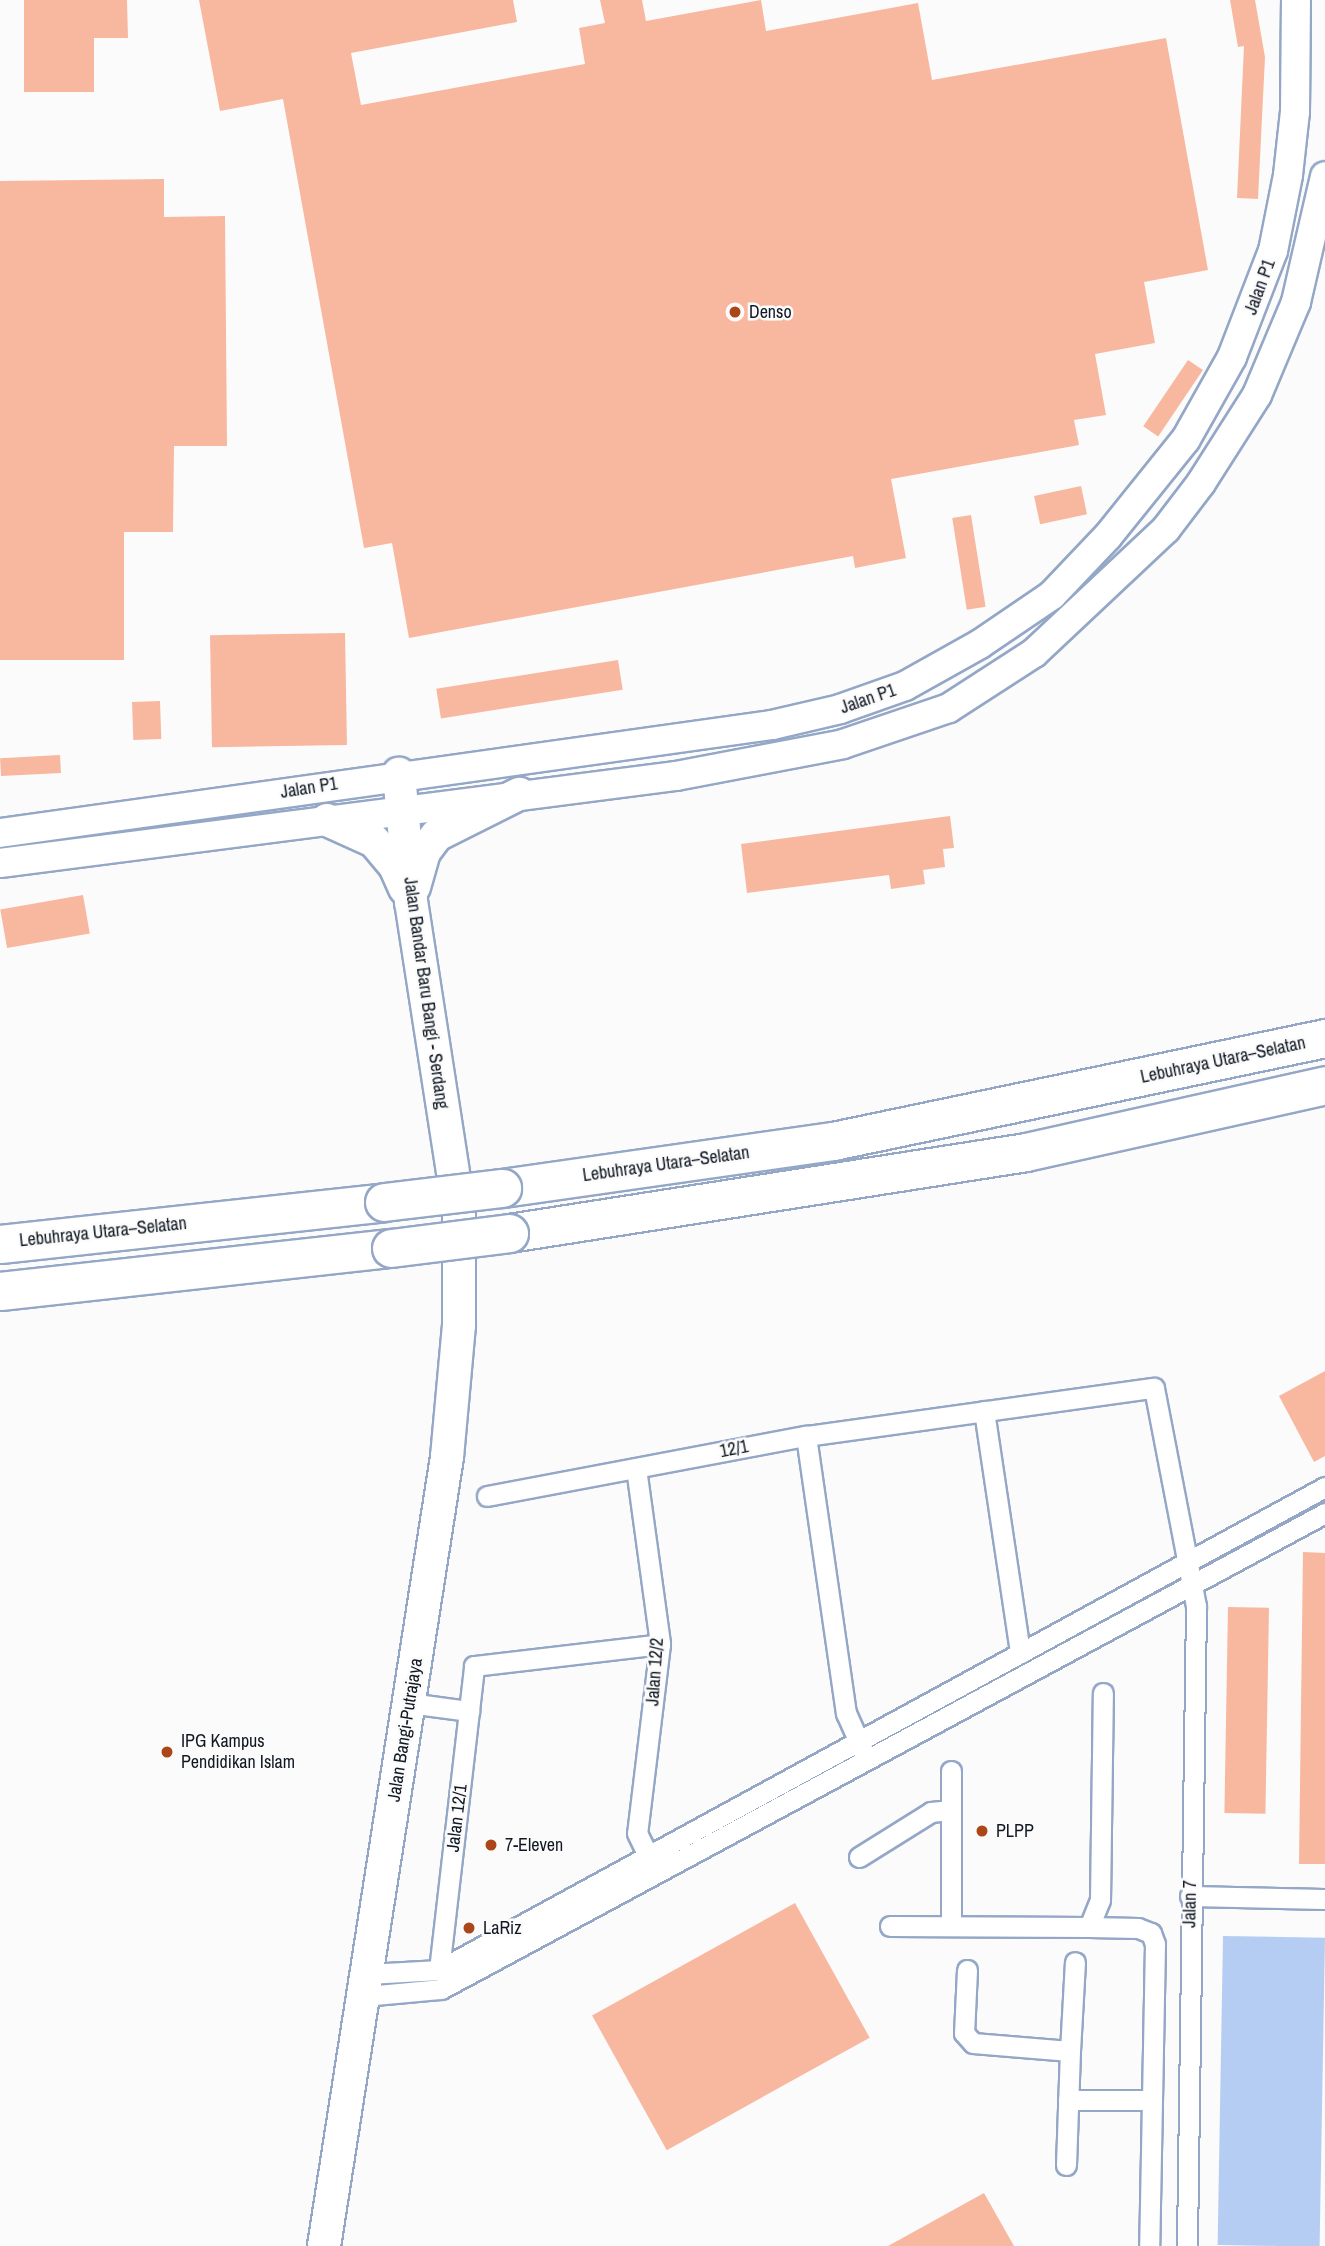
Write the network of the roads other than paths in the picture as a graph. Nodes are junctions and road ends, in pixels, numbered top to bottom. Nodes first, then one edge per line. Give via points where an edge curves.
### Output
1 (1296, 0) edge
2 (1325, 176) edge
3 (399, 774) junction
4 (519, 794) junction
5 (403, 810) junction
6 (327, 820) junction
7 (0, 833) edge
8 (0, 863) edge
9 (411, 902) junction
10 (1325, 1038) edge
11 (1325, 1085) edge
12 (459, 1211) joint
13 (0, 1244) edge
14 (0, 1291) edge
15 (984, 1411) junction
16 (806, 1436) junction
17 (636, 1468) junction
18 (1325, 1487) edge
19 (487, 1496) dead end
20 (1325, 1513) edge
21 (1186, 1562) junction
22 (1192, 1585) junction
23 (660, 1644) junction
24 (1020, 1653) junction
25 (1103, 1693) dead end
26 (410, 1703) junction
27 (469, 1711) junction
28 (859, 1741) junction
29 (867, 1760) junction
30 (951, 1771) dead end
31 (951, 1810) junction
32 (859, 1857) dead end
33 (652, 1865) junction
34 (1190, 1896) junction
35 (1325, 1899) edge
36 (951, 1925) junction
37 (890, 1926) dead end
38 (1089, 1927) junction
39 (1075, 1962) dead end
40 (439, 1970) junction
41 (967, 1970) dead end
42 (366, 1985) junction
43 (1070, 2050) junction
44 (1068, 2100) junction
45 (1152, 2100) junction
46 (1066, 2165) dead end
47 (324, 2246) edge
48 (1149, 2246) edge
49 (1187, 2246) edge

1 - 3 main road, Jalan P1 via 1295,113 1288,175 1273,251 1251,314 1186,439 1108,536 1052,595 980,644 905,686 840,709 671,741
2 - 4 main road, Jalan P1 via 1296,302 1257,395 1234,434 1166,529 1034,653 949,708 844,744 676,776
3 - 5 main road, Jalan Bandar Baru Bangi - Serdang
3 - 7 main road, Jalan P1
4 - 5 main road, Jalan P1
4 - 9 main road via 437,835 424,852
5 - 6 main road, Jalan P1
5 - 9 main road, Jalan Bandar Baru Bangi - Serdang
6 - 8 main road, Jalan P1 via 117,852
6 - 9 main road via 362,834 385,853
9 - 12 main road, Jalan Bandar Baru Bangi - Serdang
10 - 13 highway, Lebuhraya Utara–Selatan, bridge via 834,1140 502,1188
11 - 14 highway, bridge via 1026,1152 509,1233
12 - 26 main road, Jalan Bangi-Putrajaya via 458,1325 447,1457
15 - 16 street, 12/1
15 - 21 street, 12/1 via 1154,1388
15 - 24 street
16 - 17 street, 12/1
16 - 28 street via 846,1713
17 - 19 street, 12/1
17 - 23 street, Jalan 12/2
18 - 21 street
20 - 22 street
21 - 22 street, Jalan 7
21 - 24 street
22 - 29 street
22 - 34 street, Jalan 7 via 1196,1606
23 - 27 street, Jalan 12/1 via 474,1666
23 - 33 street, Jalan 12/2 via 637,1833
24 - 28 street
25 - 38 street via 1100,1900
26 - 27 street
26 - 42 main road, Jalan Bangi-Putrajaya
27 - 40 street, Jalan 12/1
28 - 29 street
28 - 33 street
29 - 33 street
30 - 31 street
31 - 32 street via 931,1812
31 - 36 street
33 - 40 street
33 - 42 street via 441,1989
34 - 35 street
34 - 49 street, Jalan 7
36 - 37 street
36 - 38 street
38 - 45 street via 1138,1928 1151,1933 1155,1944
39 - 43 street
40 - 42 street
41 - 43 street via 964,2033 973,2043
42 - 47 main road, Jalan Bangi-Putrajaya
43 - 44 street
44 - 45 street
44 - 46 street
45 - 48 street

